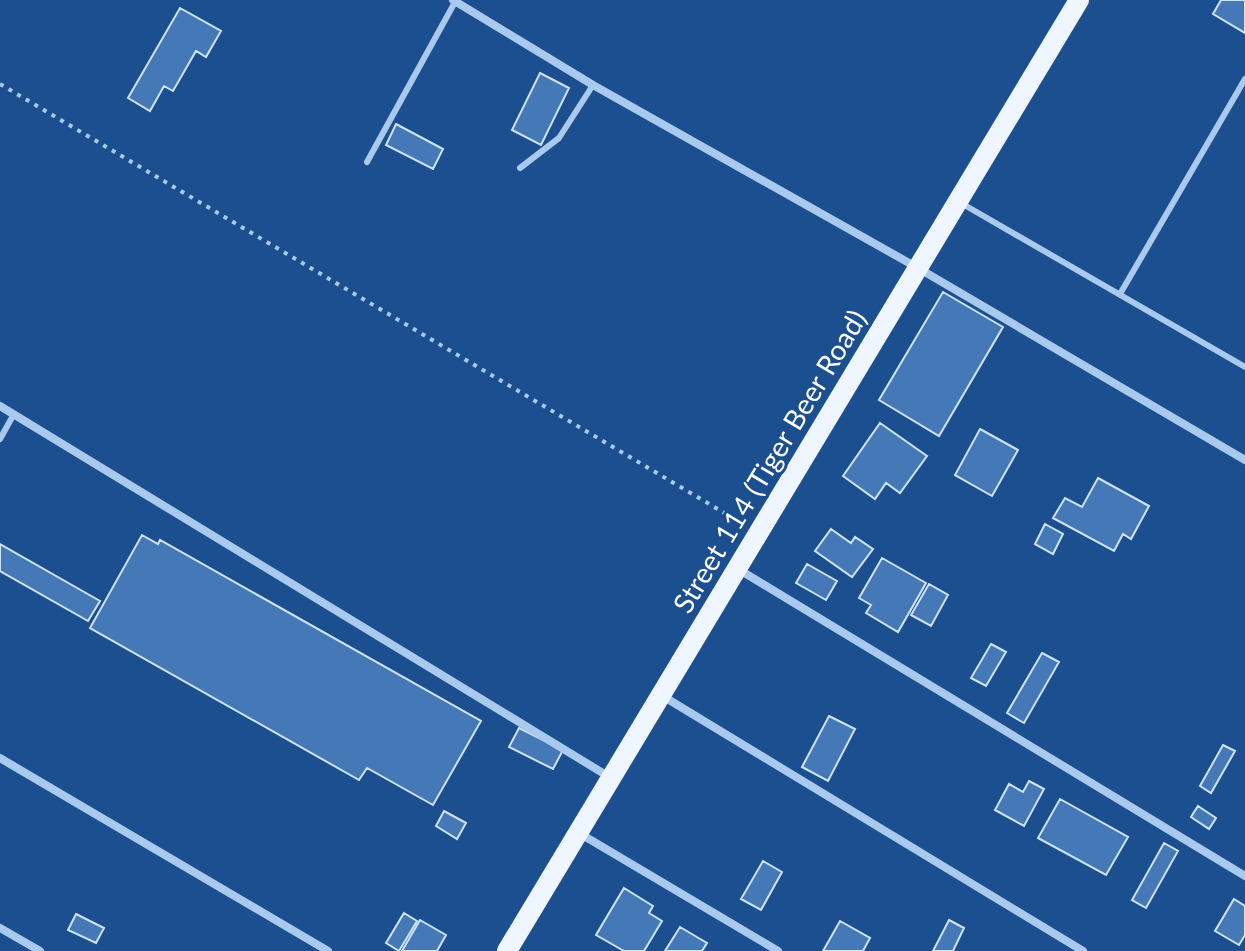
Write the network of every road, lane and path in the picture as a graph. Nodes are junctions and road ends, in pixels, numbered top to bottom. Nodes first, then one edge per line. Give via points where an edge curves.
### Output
1 (1079, 0) edge
2 (454, 1) edge
3 (1245, 79) edge
4 (0, 84) edge
5 (593, 85) junction
6 (367, 162) dead end
7 (520, 168) dead end
8 (958, 201) junction
9 (918, 268) junction
10 (1120, 294) junction
11 (1245, 367) edge
12 (0, 406) edge
13 (14, 414) junction
14 (0, 439) edge
15 (1245, 460) edge
16 (759, 533) junction
17 (737, 569) junction
18 (661, 695) junction
19 (0, 758) edge
20 (611, 778) junction
21 (578, 832) junction
22 (1245, 876) edge
23 (0, 928) edge
24 (40, 951) edge
25 (328, 951) edge
26 (507, 951) edge
27 (778, 951) edge
28 (1083, 951) edge

1 - 8 main road, Street 114 (Tiger Beer Road)
2 - 5 street
2 - 6 lane
3 - 10 lane
4 - 16 path
5 - 7 lane via 559,138
5 - 9 street
8 - 9 main road, Street 114 (Tiger Beer Road)
8 - 10 lane
9 - 15 street
9 - 16 main road, Street 114 (Tiger Beer Road)
10 - 11 lane
12 - 13 street
13 - 14 lane
13 - 20 street
16 - 17 main road, Street 114 (Tiger Beer Road)
17 - 18 main road, Street 114 (Tiger Beer Road)
17 - 22 street
18 - 20 main road, Street 114 (Tiger Beer Road)
18 - 28 street
19 - 25 street
20 - 21 main road, Street 114 (Tiger Beer Road)
21 - 26 main road, Street 114 (Tiger Beer Road)
21 - 27 street
23 - 24 street

